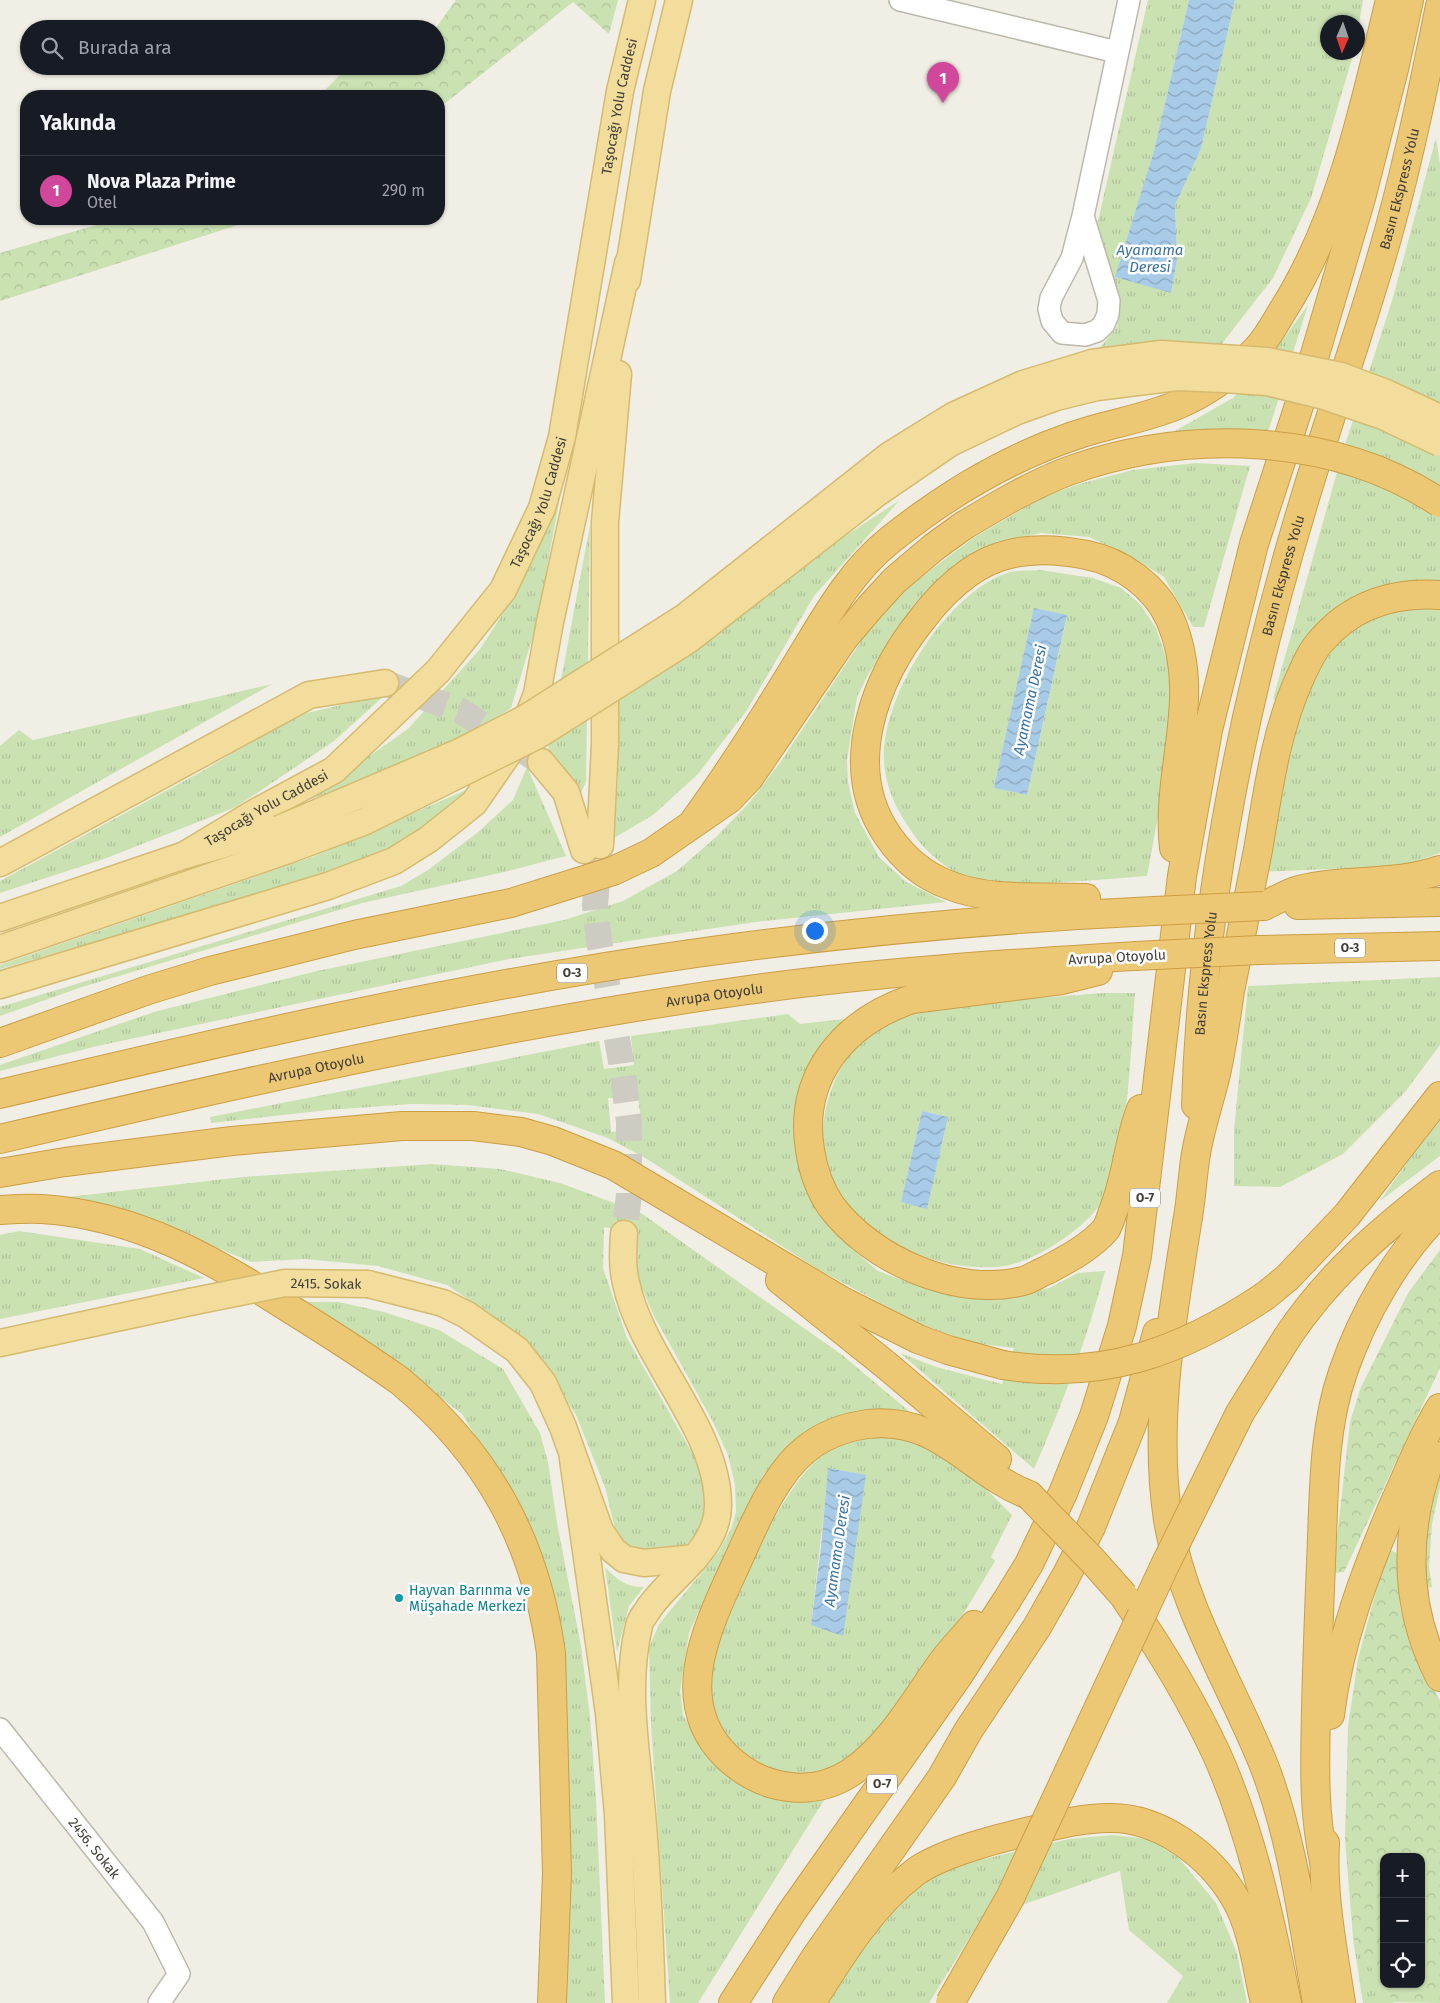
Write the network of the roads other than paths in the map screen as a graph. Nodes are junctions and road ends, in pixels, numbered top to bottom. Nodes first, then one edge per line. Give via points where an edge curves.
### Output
1 (642, 0) edge
2 (679, 0) edge
3 (900, 0) edge
4 (1129, 0) edge
5 (1390, 0) edge
6 (1409, 0) edge
7 (1440, 6) edge
8 (1118, 52) junction
9 (1083, 216) junction
10 (628, 263) junction
11 (1440, 418) edge
12 (1440, 443) edge
13 (1440, 503) edge
14 (1440, 595) edge
15 (385, 682) tunnel mouth
16 (540, 762) tunnel mouth
17 (695, 820) junction
18 (284, 840) junction
19 (185, 855) junction
20 (0, 863) edge
21 (1440, 870) edge
22 (1182, 876) junction
23 (1440, 902) edge
24 (1264, 906) junction
25 (1154, 910) junction
26 (0, 918) edge
27 (1440, 946) edge
28 (0, 949) edge
29 (1134, 956) junction
30 (0, 985) edge
31 (0, 1043) edge
32 (1160, 1070) junction
33 (0, 1094) edge
34 (1440, 1096) edge
35 (0, 1140) edge
36 (1195, 1159) junction
37 (0, 1173) edge
38 (1440, 1185) edge
39 (681, 1205) junction
40 (0, 1210) edge
41 (1440, 1212) edge
42 (624, 1234) tunnel mouth
43 (1181, 1261) junction
44 (0, 1343) edge
45 (1440, 1408) edge
46 (1440, 1433) edge
47 (573, 1459) junction
48 (1029, 1495) junction
49 (695, 1558) junction
50 (1029, 1564) junction
51 (1440, 1677) edge
52 (0, 1730) edge
53 (1324, 1861) junction
54 (159, 2003) edge
55 (552, 2003) edge
56 (626, 2003) edge
57 (652, 2003) edge
58 (734, 2003) edge
59 (787, 2003) edge
60 (811, 2003) edge
61 (950, 2003) edge
62 (1265, 2003) edge
63 (1286, 2003) edge
64 (1317, 2003) edge
65 (1341, 2003) edge

1 - 19 main road, Taşocağı Yolu Caddesi via 620,91 562,437 542,508 503,590 438,670 334,770
2 - 10 main road via 657,91
3 - 8 street
4 - 8 street
5 - 17 highway via 1330,216 1293,295 1258,349 1232,372 1177,406 1075,435 1025,454 975,480 888,541 858,570 730,772
6 - 22 highway via 1361,198 1308,378 1254,544 1233,625 1208,730
7 - 36 highway, Basın Ekspress Yolu via 1390,228 1305,499 1271,618 1240,747 1215,890 1198,1044
8 - 9 street
9 - 9 street via 1072,258 1051,298 1049,309 1055,327 1062,333 1073,335 1097,331 1108,314 1109,301
10 - 16 main road via 605,522 605,744 592,847 566,792
10 - 30 main road via 537,694 521,736 474,803 394,862 328,886
11 - 18 main road, bridge via 1341,376 1267,361 1161,354 1092,363 1023,384 953,416 890,455 686,617 526,718
12 - 18 main road, bridge via 1383,416 1324,396 1267,382 1177,377 1097,387 1025,408 950,443 862,504 688,640 538,735 363,822
13 - 17 highway, bridge via 1362,466 1273,446 1204,443 1166,446 1070,471 1036,485 964,526 895,580 844,638 749,778 729,799
14 - 36 highway via 1397,596 1352,614 1320,641 1293,694 1274,759 1226,1026
15 - 20 main road via 309,695
17 - 31 highway via 651,853 613,871 511,903 362,933 210,971
18 - 19 main road
18 - 28 main road
19 - 26 main road
21 - 24 highway via 1403,879 1298,890
22 - 25 highway via 1174,847 1172,819 1186,693 1179,642 1168,616 1152,592 1123,567 1096,557 1064,551 1024,551 997,557 968,573 943,595 915,628 892,662 878,694 868,729 866,768 870,800 879,823 896,848 921,871 949,886 1005,896 1087,898
22 - 32 highway, O-7
23 - 24 highway, O-3
24 - 25 highway, O-3, bridge
25 - 33 highway, O-3 via 900,929 574,972 244,1038
27 - 29 highway, Avrupa Otoyolu / O-3, bridge
29 - 32 highway via 1062,980 912,999 888,1007 870,1018 850,1032 832,1052 821,1071 808,1122 812,1162 831,1206 868,1242 891,1258 936,1277 963,1282 995,1284 1024,1281 1086,1246 1106,1228 1120,1195 1138,1117
29 - 35 highway, Avrupa Otoyolu / O-3 via 849,979 652,1004 293,1071
32 - 50 highway, O-7 via 1142,1222 1122,1326 1078,1460
34 - 39 highway, bridge via 1347,1216 1265,1296 1192,1340 1138,1359 1092,1366 1028,1369 948,1350 842,1301
36 - 43 highway
37 - 39 highway via 232,1140 402,1126 473,1126 521,1132 580,1151 613,1165
38 - 61 highway, bridge via 1353,1257 1320,1292 1240,1413 1156,1583 1010,1898
39 - 48 highway via 886,1365 996,1458
40 - 55 highway via 40,1208 115,1222 155,1235 230,1270 400,1381 460,1437 491,1479 529,1558 546,1619 551,1653 557,1873
41 - 53 highway via 1413,1242 1378,1295 1342,1373 1335,1401 1327,1460 1314,1765 1317,1828
42 - 49 main road via 623,1261 630,1300 712,1463 718,1506 716,1524
43 - 59 highway via 1164,1304 1133,1422 1101,1503 1066,1576 942,1777
43 - 64 highway via 1164,1417 1168,1521 1198,1624 1249,1731 1275,1797 1290,1855
44 - 47 main road, 2415. Sokak, bridge via 285,1284 368,1284 443,1303 467,1315 517,1350 543,1383
45 - 53 highway via 1373,1551 1348,1625 1328,1729
46 - 51 highway via 1426,1471 1410,1555 1416,1611
47 - 49 main road via 600,1531 624,1559 644,1563
47 - 56 main road via 609,1712 618,1815
48 - 50 highway via 995,1478 950,1444 923,1430 869,1424 845,1429 804,1451 769,1495 710,1626 700,1656 697,1681 705,1726 716,1746 757,1779 795,1788 810,1788 848,1774 871,1757 946,1658
48 - 63 highway, bridge via 1124,1596 1178,1679 1218,1756 1257,1869
49 - 57 main road via 661,1592 639,1623 634,1647 633,1701 647,1868
50 - 58 highway, O-7 via 958,1676 791,1913
52 - 54 street, 2456. Sokak via 153,1922 179,1974
53 - 65 highway via 1329,1927
60 - 62 highway via 871,1915 916,1871 944,1857 1018,1833 1088,1819 1111,1818 1140,1822 1177,1838 1204,1858 1222,1879 1247,1925

